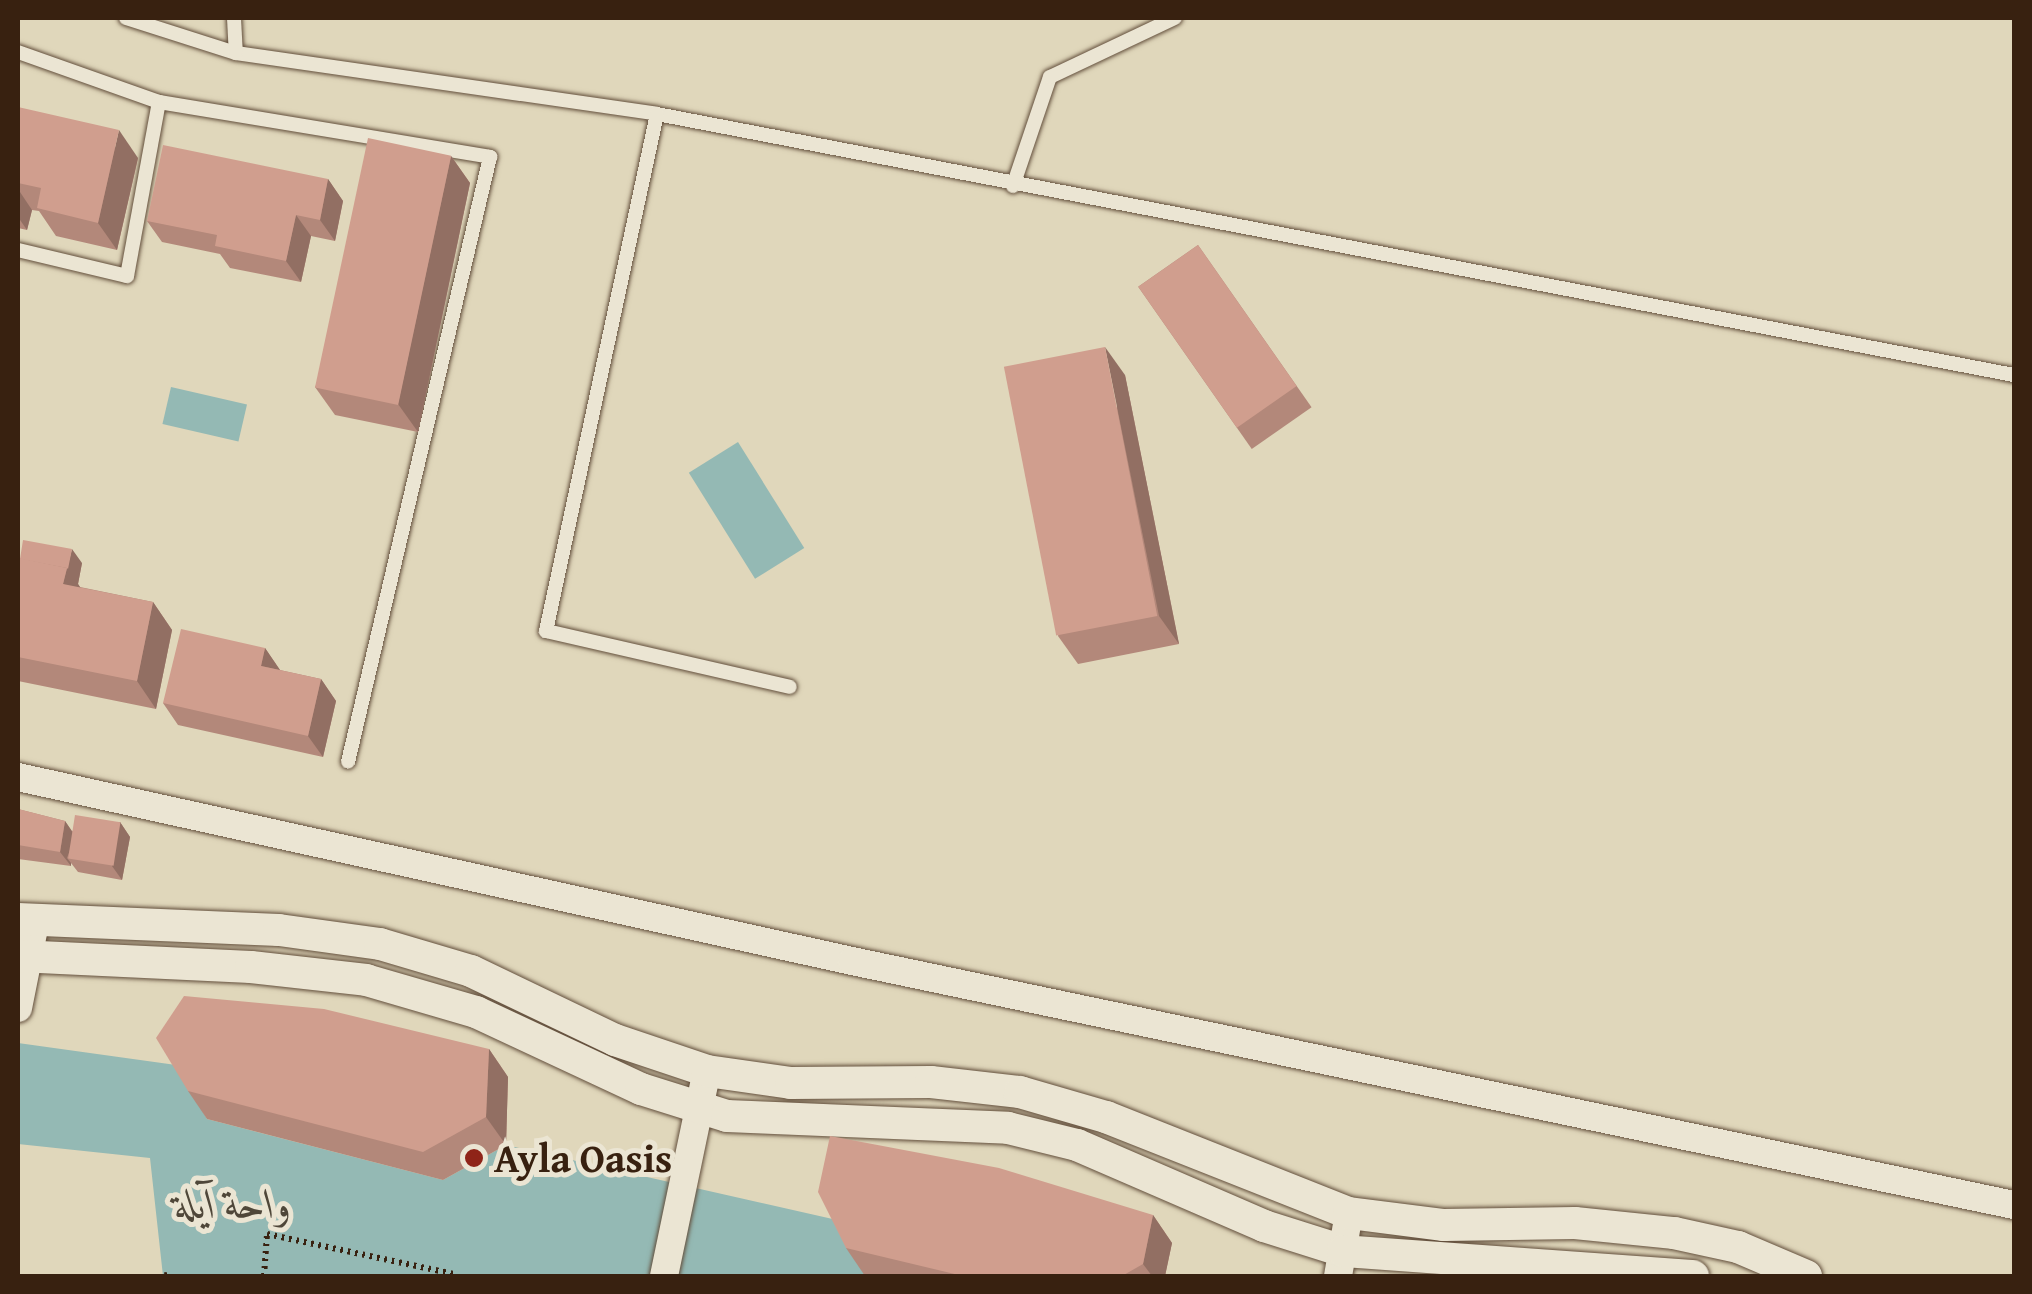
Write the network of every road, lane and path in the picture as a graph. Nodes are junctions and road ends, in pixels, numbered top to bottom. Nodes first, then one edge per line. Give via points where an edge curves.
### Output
1 (126, 18) edge
2 (234, 18) edge
3 (1175, 18) edge
4 (18, 52) edge
5 (236, 54) junction
6 (159, 102) junction
7 (657, 114) junction
8 (1013, 186) junction
9 (18, 250) edge
10 (2014, 375) edge
11 (790, 687) dead end
12 (348, 762) dead end
13 (18, 776) edge
14 (26, 921) edge
15 (23, 957) edge
16 (18, 1008) edge
17 (707, 1071) junction
18 (702, 1109) junction
19 (2014, 1205) edge
20 (1349, 1213) junction
21 (1341, 1264) edge
22 (454, 1274) edge
23 (264, 1276) edge
24 (664, 1276) edge
25 (1693, 1276) edge
26 (1806, 1276) edge

1 - 5 lane
2 - 5 lane
3 - 8 lane via 1050,77
4 - 6 lane
5 - 7 lane
6 - 9 lane via 127,276
6 - 12 lane via 490,157
7 - 8 lane
7 - 11 lane via 546,630
8 - 10 lane
13 - 19 street via 852,961
14 - 15 street
14 - 17 street via 280,930 380,944 471,971 629,1046
15 - 16 street
15 - 18 street via 252,967 366,980 476,1012 641,1089
17 - 18 street
17 - 20 street via 772,1082 931,1082 1020,1092 1106,1117
18 - 21 street via 775,1121 966,1122 1042,1135
18 - 24 street
20 - 21 street
20 - 26 street via 1460,1226 1576,1224 1674,1233 1738,1247
21 - 25 street
22 - 23 path via 267,1234

